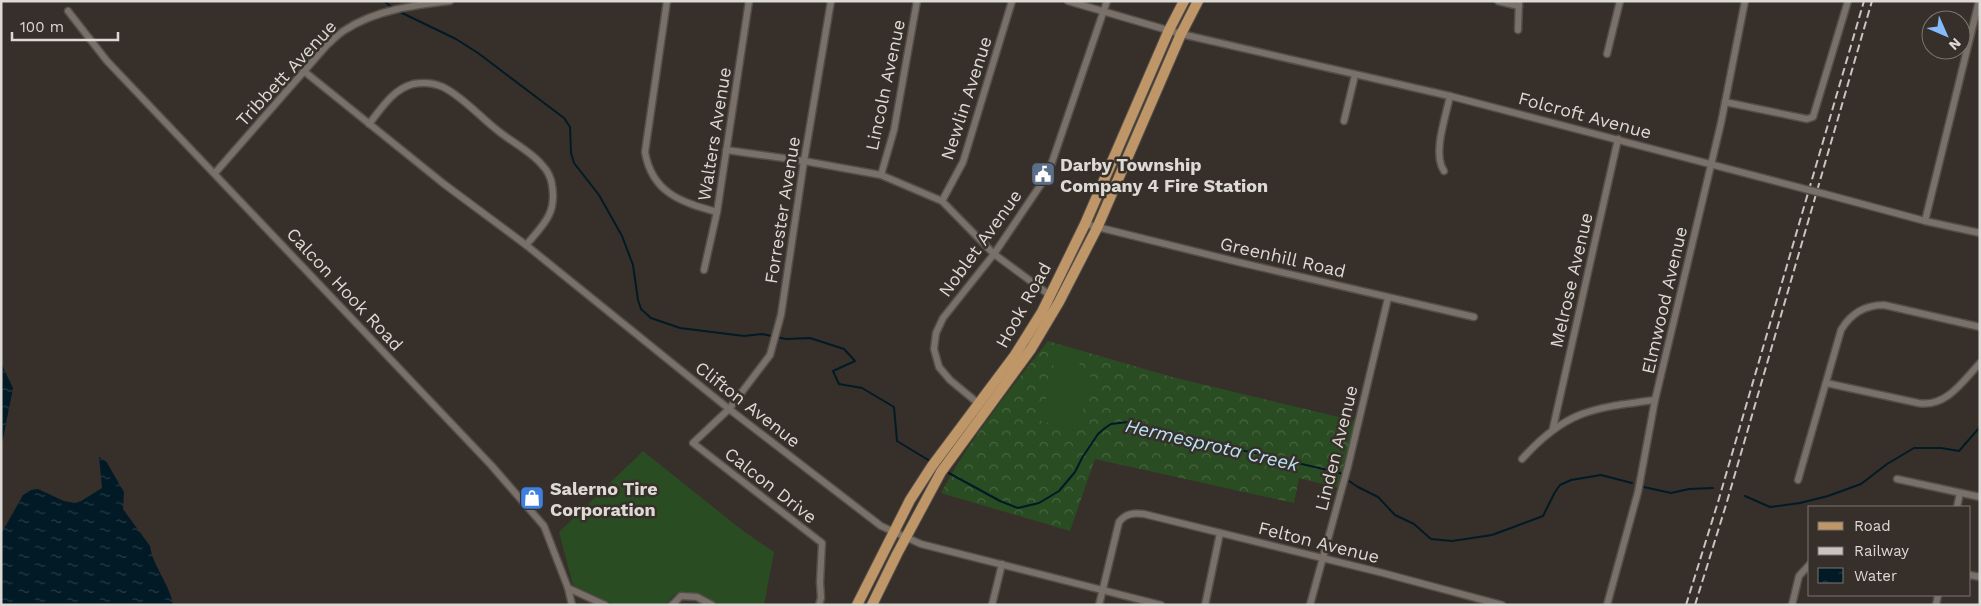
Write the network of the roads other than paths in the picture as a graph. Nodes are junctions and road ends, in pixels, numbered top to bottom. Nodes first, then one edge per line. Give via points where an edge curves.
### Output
1 (450, 1) edge
2 (667, 1) edge
3 (749, 1) edge
4 (831, 1) edge
5 (917, 1) edge
6 (1012, 1) edge
7 (1068, 1) edge
8 (1107, 1) edge
9 (1184, 1) edge
10 (1198, 1) edge
11 (1498, 1) edge
12 (1620, 1) edge
13 (1745, 1) edge
14 (1848, 1) edge
15 (1979, 1) edge
16 (440, 2) edge
17 (1519, 4) edge
18 (68, 11) dead end
19 (1104, 11) junction
20 (1169, 30) junction
21 (1518, 30) dead end
22 (1181, 34) junction
23 (1606, 54) dead end
24 (305, 72) junction
25 (1355, 75) junction
26 (1450, 96) junction
27 (1726, 102) junction
28 (1344, 121) dead end
29 (369, 124) junction
30 (1618, 139) junction
31 (726, 150) junction
32 (804, 161) junction
33 (1712, 164) junction
34 (1444, 171) dead end
35 (215, 173) junction
36 (881, 175) junction
37 (942, 201) junction
38 (717, 212) junction
39 (1924, 221) junction
40 (1085, 224) junction
41 (1097, 228) junction
42 (1980, 233) edge
43 (526, 245) junction
44 (994, 254) junction
45 (704, 270) dead end
46 (1051, 296) junction
47 (1388, 298) junction
48 (1474, 317) dead end
49 (1980, 327) edge
50 (1980, 363) edge
51 (1826, 383) junction
52 (1655, 400) junction
53 (979, 404) junction
54 (729, 408) junction
55 (1553, 428) junction
56 (1522, 459) dead end
57 (1897, 479) dead end
58 (1798, 480) dead end
59 (1960, 493) junction
60 (1980, 498) edge
61 (1956, 506) edge
62 (893, 533) junction
63 (1220, 533) junction
64 (905, 538) junction
65 (1322, 558) junction
66 (1002, 564) junction
67 (1808, 565) edge
68 (568, 588) junction
69 (1102, 590) junction
70 (572, 605) edge
71 (605, 605) edge
72 (672, 605) edge
73 (712, 605) edge
74 (819, 605) edge
75 (856, 605) edge
76 (872, 605) edge
77 (992, 605) edge
78 (1098, 605) edge
79 (1161, 605) edge
80 (1205, 605) edge
81 (1310, 605) edge
82 (1502, 605) edge
83 (1608, 605) edge
84 (1792, 605) edge

1 - 16 street, Tribbett Avenue
2 - 38 street via 645,152 648,165 668,193
3 - 31 street, Walters Avenue
4 - 32 street, Forrester Avenue
5 - 36 street, Lincoln Avenue via 894,130
6 - 37 street, Newlin Avenue via 963,162
7 - 19 street
8 - 19 street, Noblet Avenue
9 - 20 main road, Hook Road
10 - 22 main road, Hook Road
11 - 17 street
12 - 23 street
13 - 27 street, Elmwood Avenue
14 - 27 street via 1813,117 1807,119
15 - 39 street
16 - 24 street, Tribbett Avenue via 384,12 359,21 327,45
17 - 21 street
18 - 35 street, Calcon Hook Road via 107,61
19 - 20 street
19 - 44 street, Noblet Avenue via 1048,174
20 - 22 street
20 - 40 main road, Hook Road
22 - 25 street, Folcroft Avenue
22 - 41 main road, Hook Road
24 - 29 street, Clifton Avenue
24 - 35 street, Tribbett Avenue
25 - 26 street, Folcroft Avenue
25 - 28 street
26 - 30 street, Folcroft Avenue
26 - 34 street via 1438,153 1439,164
27 - 33 street, Elmwood Avenue
29 - 43 street, Clifton Avenue
29 - 43 street via 390,98 413,84 435,84 454,94 542,163 549,175 553,199 549,218
30 - 33 street, Folcroft Avenue
30 - 55 street, Melrose Avenue
31 - 32 street
31 - 38 street, Walters Avenue
32 - 36 street
32 - 54 street, Forrester Avenue via 781,315 770,355
33 - 39 street, Folcroft Avenue, bridge
33 - 52 street, Elmwood Avenue
35 - 68 street, Calcon Hook Road via 491,465 544,526
36 - 37 street
37 - 44 street
38 - 45 street, Walters Avenue
39 - 42 street, Folcroft Avenue
40 - 41 street, Greenhill Road
40 - 46 main road, Hook Road
41 - 47 street, Greenhill Road
41 - 64 main road, Hook Road via 1045,327 943,469
43 - 54 street, Clifton Avenue
44 - 46 street
44 - 53 street, Noblet Avenue via 943,318 934,341 934,355 944,374
46 - 53 main road, Hook Road via 1015,355
47 - 48 street, Greenhill Road
47 - 65 street, Linden Avenue via 1348,466
49 - 51 street via 1884,305 1865,308 1852,315 1841,330
50 - 51 street via 1950,395 1932,403 1918,403
51 - 58 street
52 - 55 street via 1604,406
52 - 83 street, Elmwood Avenue via 1638,492
53 - 62 main road, Hook Road via 934,463
54 - 62 street, Clifton Avenue
54 - 74 street, Calcon Drive via 693,443 822,543
55 - 56 street
57 - 59 street
59 - 60 street
59 - 61 street
62 - 64 street, Clifton Avenue
62 - 75 main road, Hook Road
63 - 65 street, Felton Avenue
63 - 69 street, Felton Avenue via 1144,514 1128,514 1116,530
63 - 80 street
64 - 66 street, Clifton Avenue
64 - 76 main road, Hook Road
65 - 81 street, Linden Avenue
65 - 82 street, Felton Avenue
66 - 69 street, Clifton Avenue
66 - 77 street
67 - 84 street via 1800,576
68 - 70 street, Calcon Hook Road
68 - 71 street
69 - 78 street
69 - 79 street, Clifton Avenue
72 - 73 street via 681,596 697,597

